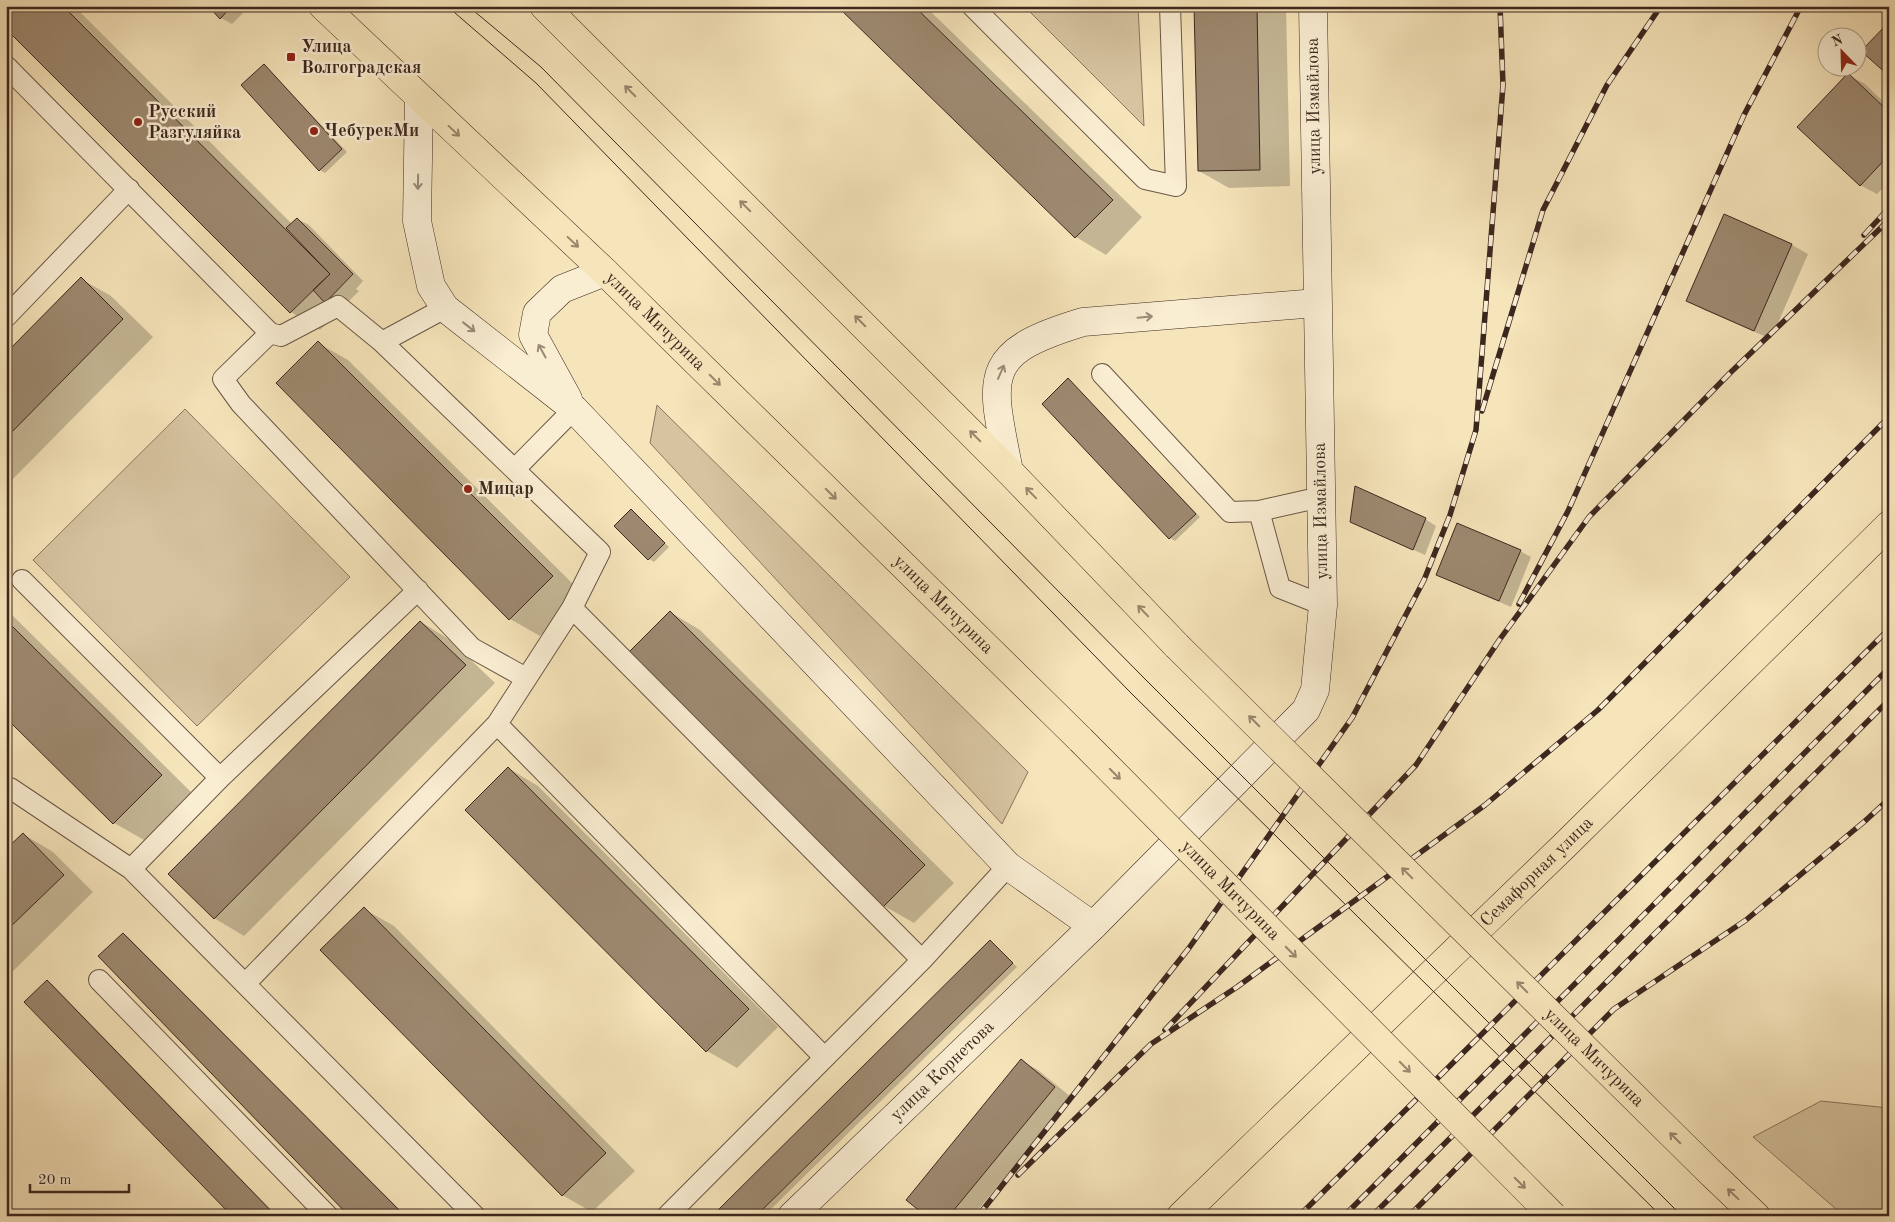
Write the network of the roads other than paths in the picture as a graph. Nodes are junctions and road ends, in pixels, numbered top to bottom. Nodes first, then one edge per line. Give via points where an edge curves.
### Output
1 (322, 6) edge
2 (544, 6) edge
3 (972, 6) edge
4 (1170, 6) edge
5 (1312, 6) edge
6 (6, 66) edge
7 (419, 98) junction
8 (129, 189) junction
9 (605, 272) junction
10 (1317, 303) junction
11 (445, 308) junction
12 (6, 317) edge
13 (270, 333) junction
14 (382, 342) junction
15 (1102, 374) dead end
16 (574, 409) junction
17 (515, 469) junction
18 (1009, 470) junction
19 (1322, 497) junction
20 (1259, 511) junction
21 (1889, 525) edge
22 (22, 580) dead end
23 (418, 590) junction
24 (1323, 605) junction
25 (572, 608) junction
26 (526, 678) junction
27 (497, 724) junction
28 (220, 778) junction
29 (6, 792) edge
30 (1008, 866) junction
31 (131, 869) junction
32 (1092, 926) junction
33 (922, 960) junction
34 (99, 980) dead end
35 (246, 983) junction
36 (824, 1057) junction
37 (328, 1216) edge
38 (475, 1216) edge
39 (667, 1216) edge
40 (792, 1216) edge
41 (1182, 1216) edge
42 (1553, 1216) edge
43 (1756, 1216) edge

1 - 7 main road, улица Мичурина
18 -> 2 main road, улица Мичурина
3 - 4 lane via 1145,179 1176,186
5 - 10 main road, улица Измайлова
6 - 8 lane
7 -> 9 main road, улица Мичурина
7 -> 11 main road via 417,222 431,286
8 - 12 lane
8 - 13 lane
16 -> 9 main road via 533,335 537,313 562,290
9 -> 42 main road, улица Мичурина, bridge via 1081,740
18 -> 10 main road via 995,395 998,375 1009,355 1030,341 1084,322
10 - 19 main road, улица Измайлова
11 - 14 lane
11 -> 16 main road
13 - 14 lane via 280,336 338,306
13 - 23 lane via 223,379 241,404
14 - 17 lane
15 - 20 lane via 1230,512
16 - 17 lane
16 - 30 main road
17 - 25 lane via 600,552
43 -> 18 main road, улица Мичурина, bridge via 1177,646
19 - 20 lane
19 - 24 main road, улица Измайлова
20 - 24 lane via 1280,588
21 - 41 main road, Семафорная улица via 1552,859
22 - 28 lane
23 - 26 lane via 472,648
23 - 28 lane
24 - 32 main road, улица Измайлова via 1315,690 1306,710
25 - 26 lane
25 - 33 lane
26 - 27 lane
27 - 35 lane
27 - 36 lane
28 - 31 lane
29 - 31 lane via 10,788
30 - 32 main road
30 - 33 lane
31 - 35 lane
32 - 40 main road, улица Корнетова
33 - 36 lane
34 - 37 lane
35 - 38 lane
36 - 39 lane

